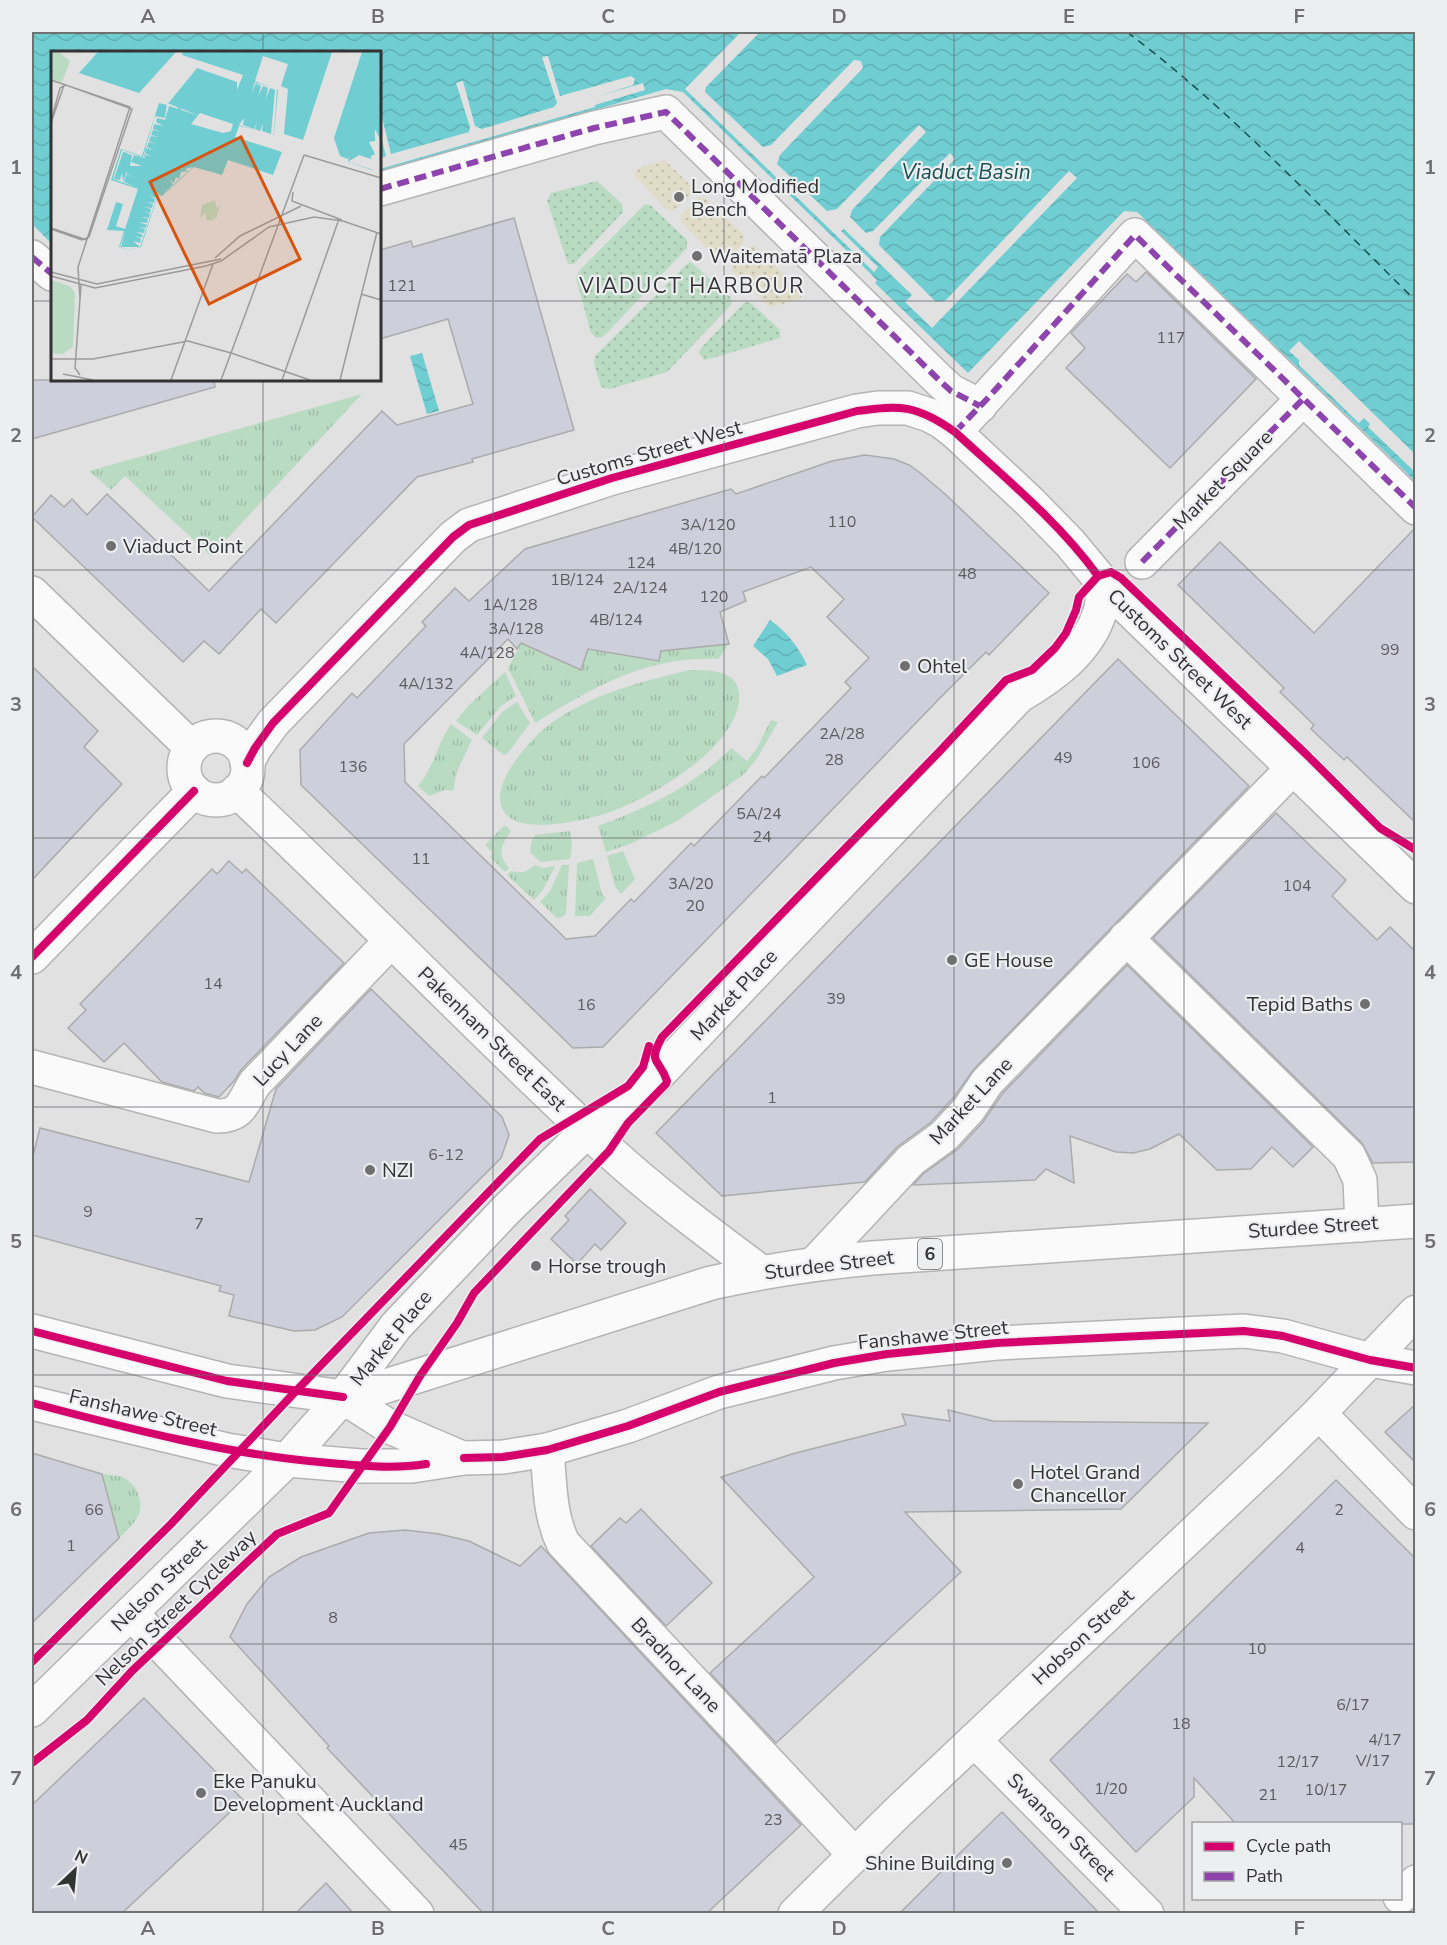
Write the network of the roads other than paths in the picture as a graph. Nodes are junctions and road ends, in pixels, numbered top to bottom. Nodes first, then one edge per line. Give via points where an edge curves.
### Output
1 (381, 189) edge
2 (32, 256) edge
3 (51, 273) edge
4 (1303, 399) junction
5 (980, 406) junction
6 (955, 432) junction
7 (1416, 508) edge
8 (1142, 562) dead end
9 (1103, 584) junction
10 (32, 593) edge
11 (192, 747) junction
12 (1293, 768) junction
13 (242, 777) junction
14 (194, 791) junction
15 (1416, 887) edge
16 (1126, 938) junction
17 (390, 942) junction
18 (32, 957) edge
19 (32, 1066) edge
20 (587, 1131) junction
21 (1412, 1219) edge
22 (1362, 1225) junction
23 (815, 1263) junction
24 (761, 1272) junction
25 (1416, 1312) edge
26 (32, 1331) edge
27 (1370, 1359) junction
28 (1416, 1368) edge
29 (343, 1397) junction
30 (32, 1403) edge
31 (1319, 1413) junction
32 (547, 1450) junction
33 (464, 1458) junction
34 (287, 1460) junction
35 (1416, 1513) edge
36 (131, 1612) junction
37 (32, 1710) edge
38 (974, 1740) junction
39 (855, 1855) junction
40 (1416, 1882) edge
41 (1402, 1896) edge
42 (1398, 1900) edge
43 (417, 1914) edge
44 (795, 1914) edge
45 (1146, 1914) edge
46 (1384, 1914) edge

1 - 5 street via 594,128 666,112 940,381
2 - 3 street
4 - 5 street via 1135,235
4 - 7 street
4 - 8 street, Market Square
5 - 6 street
6 - 9 street, Customs Street West via 1070,543
6 - 13 street, Customs Street West via 929,415 908,408 857,411 612,478 469,525 273,723 255,748
9 - 12 street, Customs Street West
9 - 20 street, Market Place via 1096,624 1069,660 1049,679 1019,696 650,1083
10 - 11 street
11 - 13 street via 209,736 230,739 244,753
11 - 14 street via 184,765 188,784
12 - 15 street, Customs Street West
12 - 16 street, Market Lane
13 - 14 street via 221,800 202,797
13 - 17 street, Pakenham Street East
14 - 18 street
16 - 22 street via 1349,1156 1359,1180
16 - 23 street, Market Lane via 987,1082 944,1136 911,1160
17 - 19 street, Lucy Lane via 255,1083 242,1106 231,1114 217,1116
17 - 20 street, Pakenham Street East
20 - 24 street, Pakenham Street East via 684,1214
20 - 29 street, Market Place via 396,1326
21 - 22 street, Sturdee Street / 6
22 - 23 street, Sturdee Street / 6
23 - 24 street, Sturdee Street / 6
24 - 29 street, Sturdee Street / 6 via 711,1283
25 - 27 street, Hobson Street
26 - 29 street, Fanshawe Street / 6 via 227,1381
27 - 28 street, Fanshawe Street
27 - 31 street, Hobson Street
27 - 32 street, Fanshawe Street / 6 via 1283,1336 1228,1331 997,1343 887,1354 719,1392 628,1426
29 - 33 street, Fanshawe Street / 6 via 390,1427
29 - 34 street, Market Place
30 - 34 street, Fanshawe Street / 6 via 227,1450
31 - 35 street
31 - 38 street, Hobson Street
32 - 33 street, Fanshawe Street / 6
32 - 39 street, Bradnor Lane via 553,1516 563,1544
33 - 34 street, Fanshawe Street / 6 via 412,1466
34 - 36 street, Nelson Street
36 - 37 street, Nelson Street
36 - 43 street
38 - 39 street, Hobson Street
38 - 45 street, Swanson Street
39 - 44 street, Hobson Street
40 - 41 street
42 - 46 street

